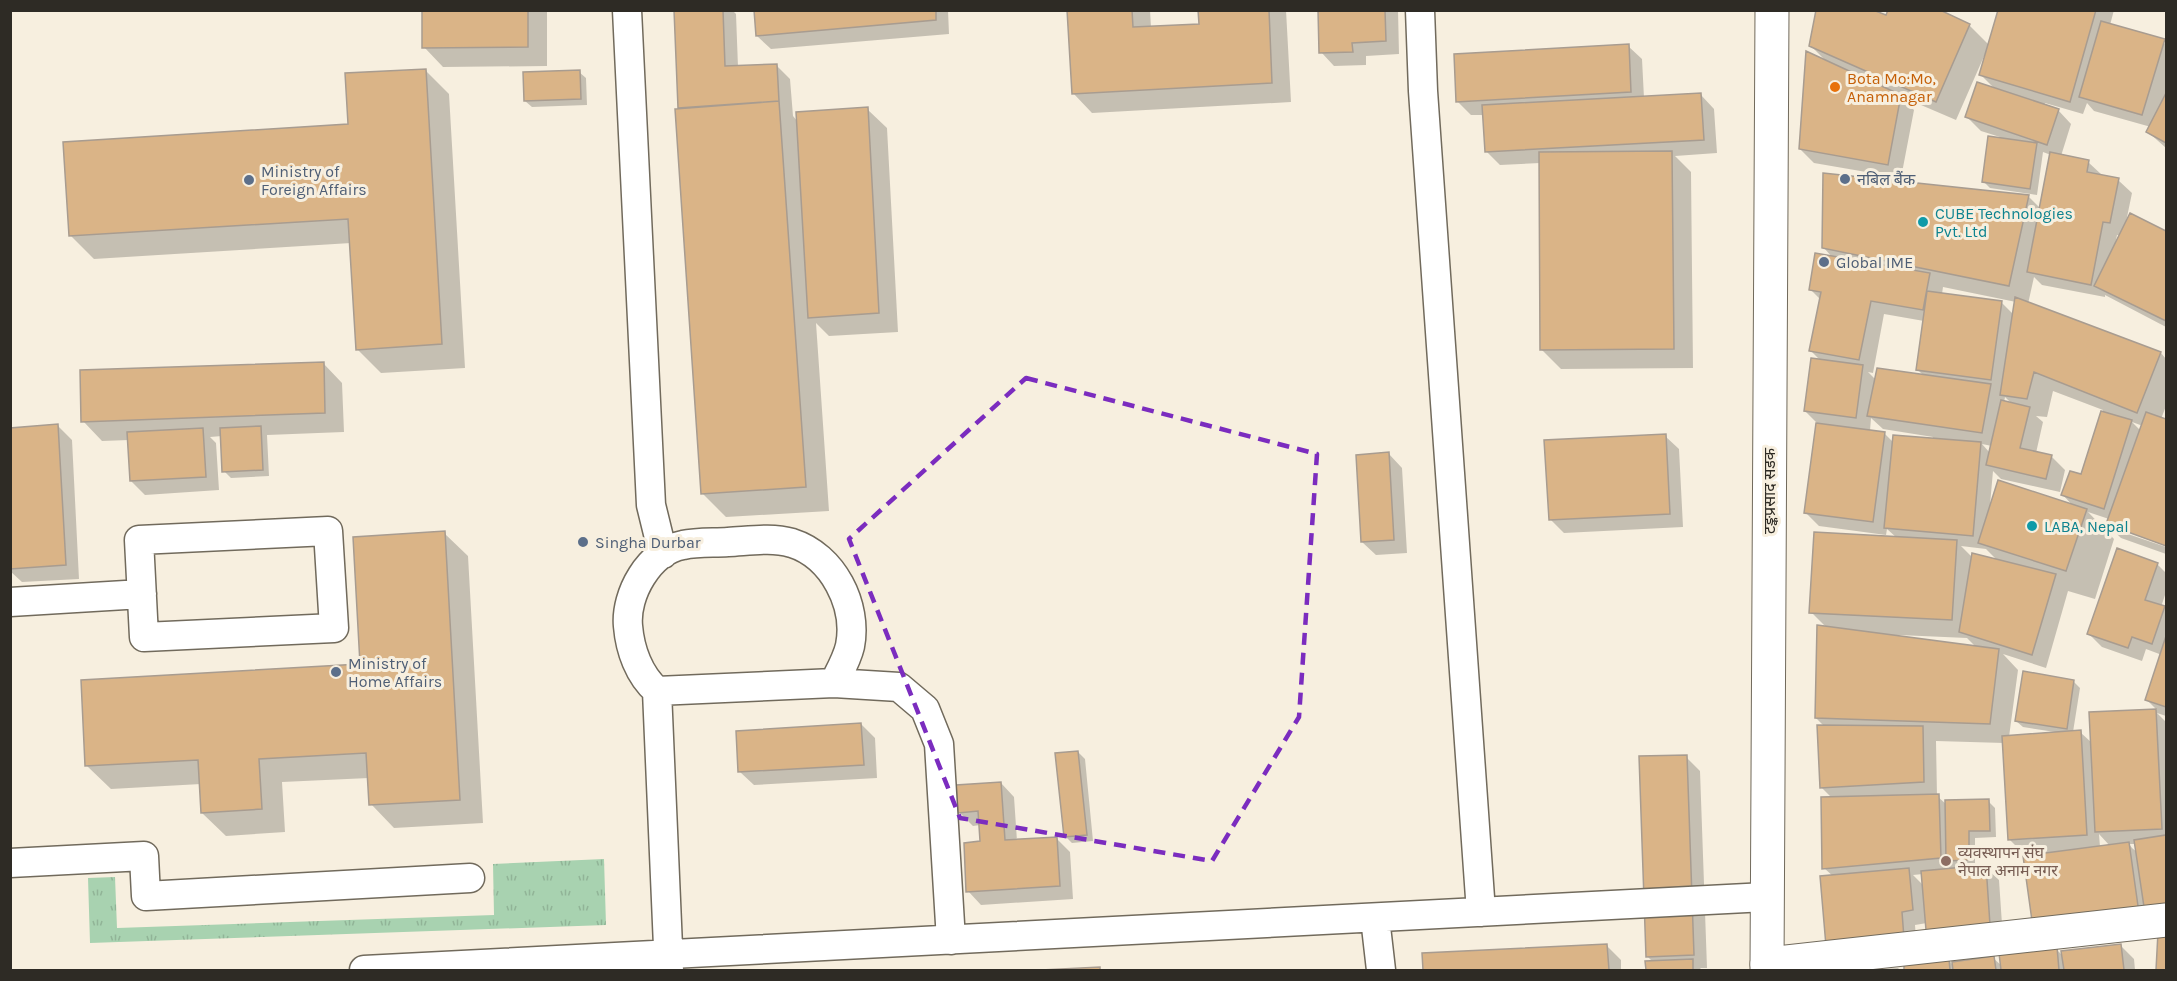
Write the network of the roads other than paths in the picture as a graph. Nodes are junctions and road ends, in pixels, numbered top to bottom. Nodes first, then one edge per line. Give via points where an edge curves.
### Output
1 (627, 10) edge
2 (1420, 10) edge
3 (1772, 10) edge
4 (663, 554) junction
5 (142, 594) junction
6 (10, 602) edge
7 (834, 683) junction
8 (657, 691) junction
9 (10, 863) edge
10 (470, 878) dead end
11 (1767, 897) junction
12 (1481, 912) junction
13 (1375, 918) junction
14 (2166, 920) edge
15 (951, 940) junction
16 (669, 963) edge
17 (1767, 967) edge
18 (364, 970) edge
19 (1381, 970) edge

1 - 4 lane via 651,505
2 - 12 lane
3 - 11 street, टङ्कप्रसाद सडक
4 - 7 lane via 681,545 774,539 794,543 812,553 840,583 848,603 850,645
4 - 8 lane via 638,582 627,619 629,641 637,662 645,681
5 - 5 lane via 144,637 334,628 328,531 139,540
5 - 6 lane
7 - 8 lane
7 - 15 lane via 899,687 925,709 939,744
8 - 16 lane
9 - 10 lane via 144,856 146,896
11 - 12 lane
11 - 17 street, टङ्कप्रसाद सडक
12 - 13 lane
13 - 15 lane
13 - 19 lane
14 - 17 street
15 - 16 lane
16 - 18 lane

